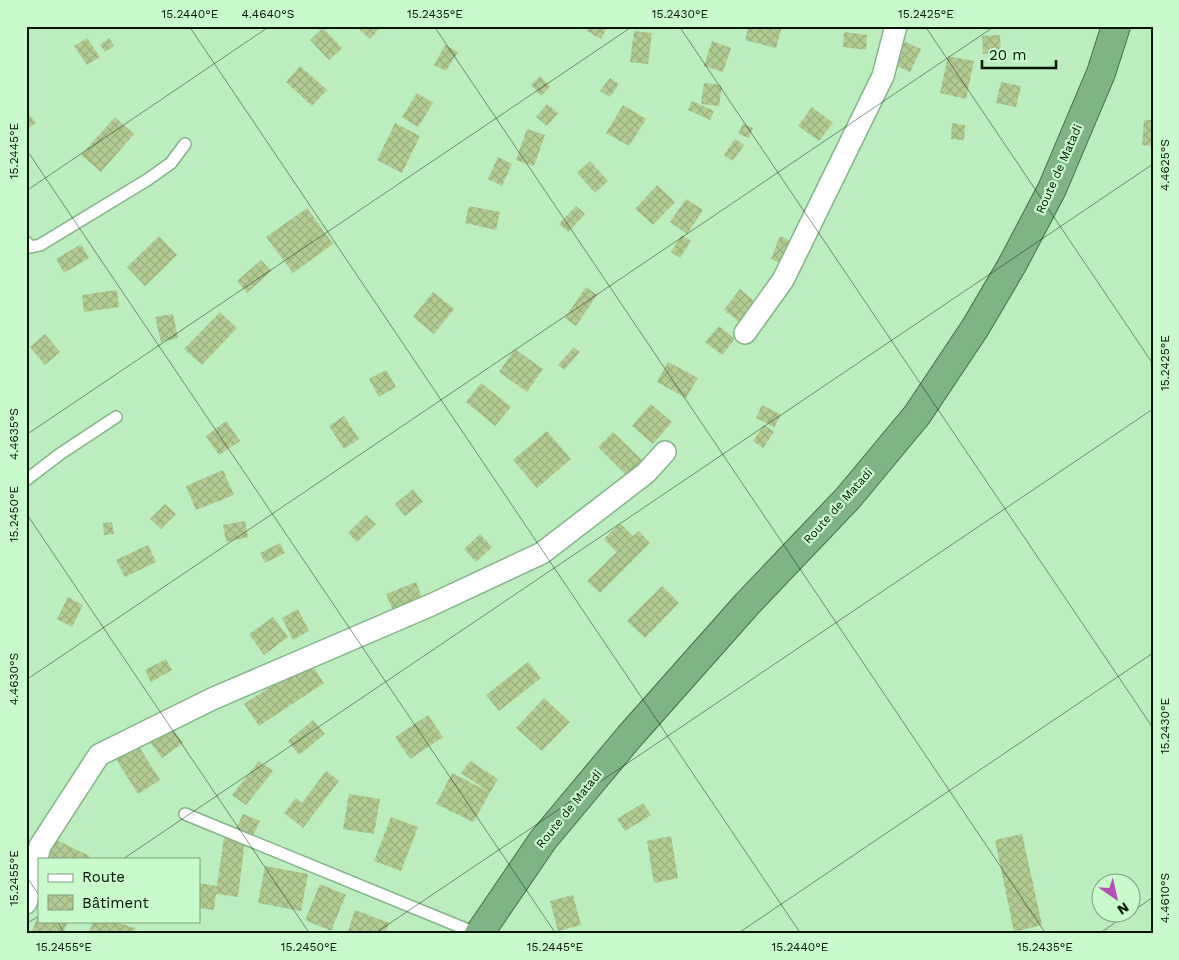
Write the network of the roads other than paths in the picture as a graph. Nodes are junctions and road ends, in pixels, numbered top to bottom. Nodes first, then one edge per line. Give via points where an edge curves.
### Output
1 (896, 26) edge
2 (1116, 26) edge
3 (185, 144) dead end
4 (26, 242) edge
5 (744, 333) dead end
6 (116, 417) dead end
7 (665, 452) dead end
8 (26, 480) edge
9 (185, 814) dead end
10 (26, 903) edge
11 (478, 934) edge

1 - 5 street via 884,76 783,280
2 - 11 highway, Route de Matadi via 1101,73 1052,189 975,328 917,415 848,498 747,604 622,744 543,840
3 - 4 lane via 171,163 147,180 40,245 31,248
6 - 8 lane
7 - 10 street via 646,474 542,553 431,605 212,699 98,755 40,846
9 - 11 lane

